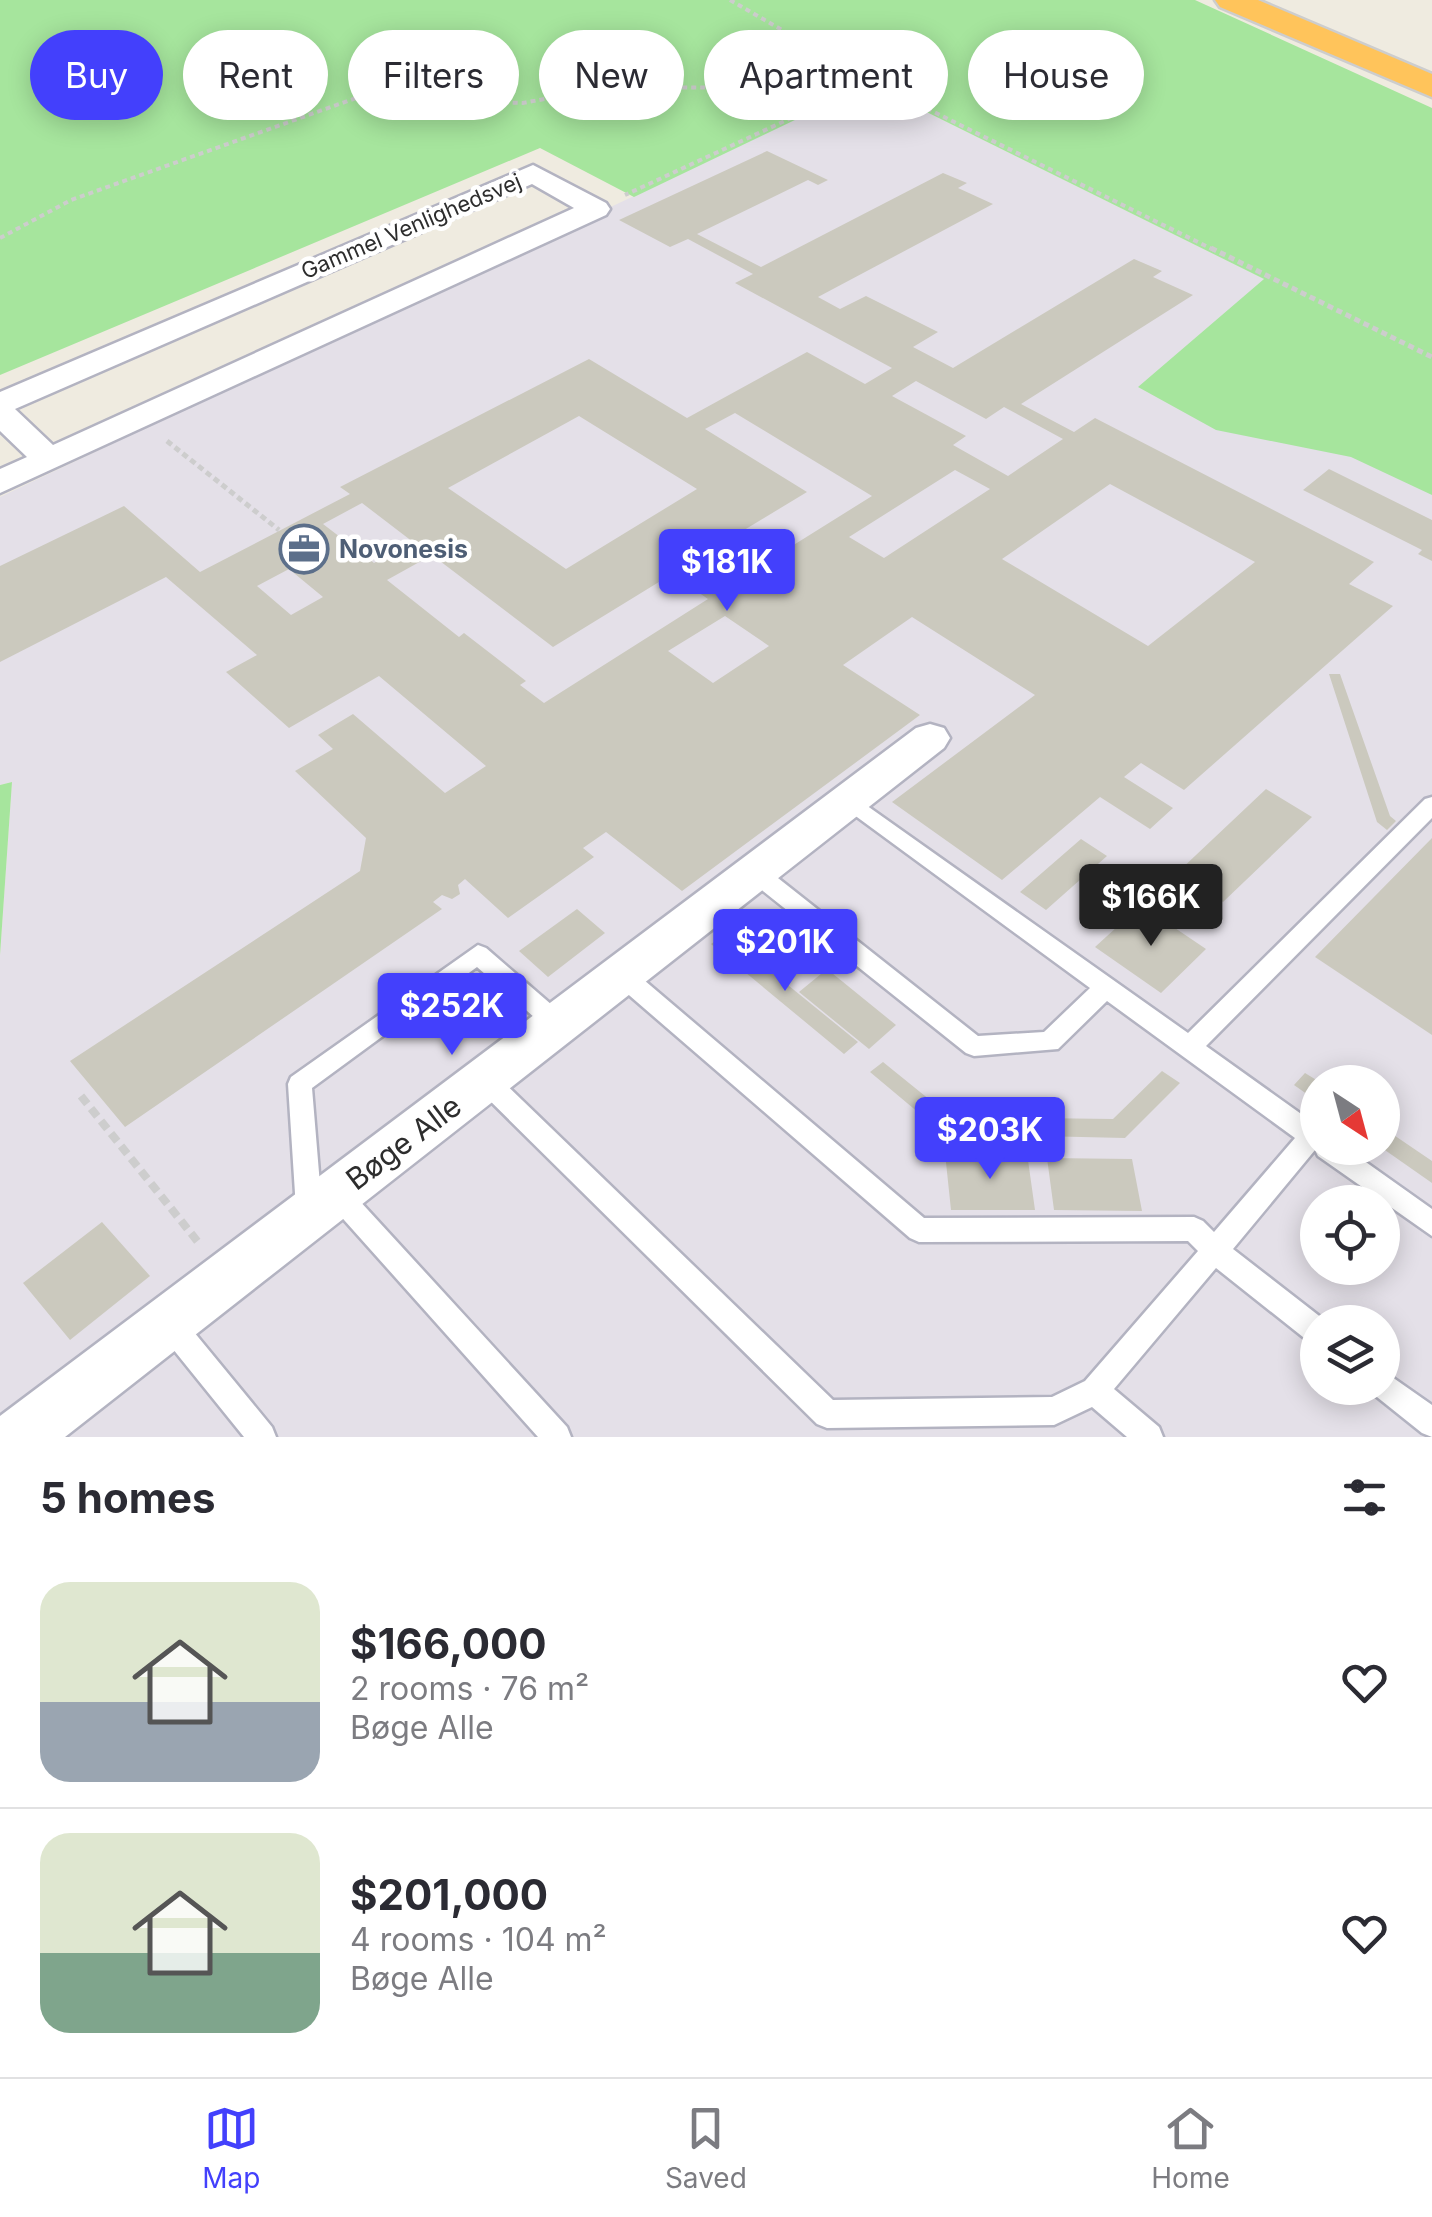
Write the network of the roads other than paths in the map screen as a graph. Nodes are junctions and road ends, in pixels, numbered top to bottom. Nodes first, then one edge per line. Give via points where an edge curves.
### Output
1 (1231, 0) edge
2 (1291, 0) edge
3 (1432, 61) edge
4 (1432, 87) edge
5 (0, 404) edge
6 (0, 413) edge
7 (50, 459) junction
8 (0, 482) edge
9 (930, 738) dead end
10 (849, 801) junction
11 (1432, 805) edge
12 (756, 873) junction
13 (623, 976) junction
14 (1106, 987) junction
15 (558, 1026) junction
16 (1190, 1047) junction
17 (486, 1081) junction
18 (1300, 1127) edge
19 (1300, 1161) edge
20 (1352, 1165) edge
21 (323, 1204) junction
22 (1432, 1224) edge
23 (1214, 1250) junction
24 (1300, 1318) edge
25 (169, 1322) junction
26 (1096, 1392) junction
27 (1400, 1398) edge
28 (1432, 1423) edge
29 (19, 1437) edge
30 (262, 1437) edge
31 (557, 1437) edge
32 (1149, 1437) edge

1 - 4 highway
2 - 3 highway
5 - 7 street, Gammel Venlighedsvej via 533,173 596,208
6 - 7 street
7 - 8 street
9 - 10 street, Bøge Alle
10 - 12 street, Bøge Alle
10 - 14 lane
11 - 16 lane
12 - 13 street, Bøge Alle
12 - 14 lane via 974,1046 1050,1042
13 - 15 street, Bøge Alle
13 - 23 lane via 919,1230 1194,1229
14 - 16 lane
15 - 17 street, Bøge Alle
15 - 21 lane via 478,954 300,1084
16 - 18 lane
17 - 21 street, Bøge Alle
17 - 26 lane via 827,1414 1054,1411
19 - 23 lane
20 - 22 lane
21 - 25 street, Bøge Alle
21 - 31 lane
23 - 24 lane
23 - 26 lane
25 - 29 street, Bøge Alle
25 - 30 lane
26 - 32 lane
27 - 28 lane

